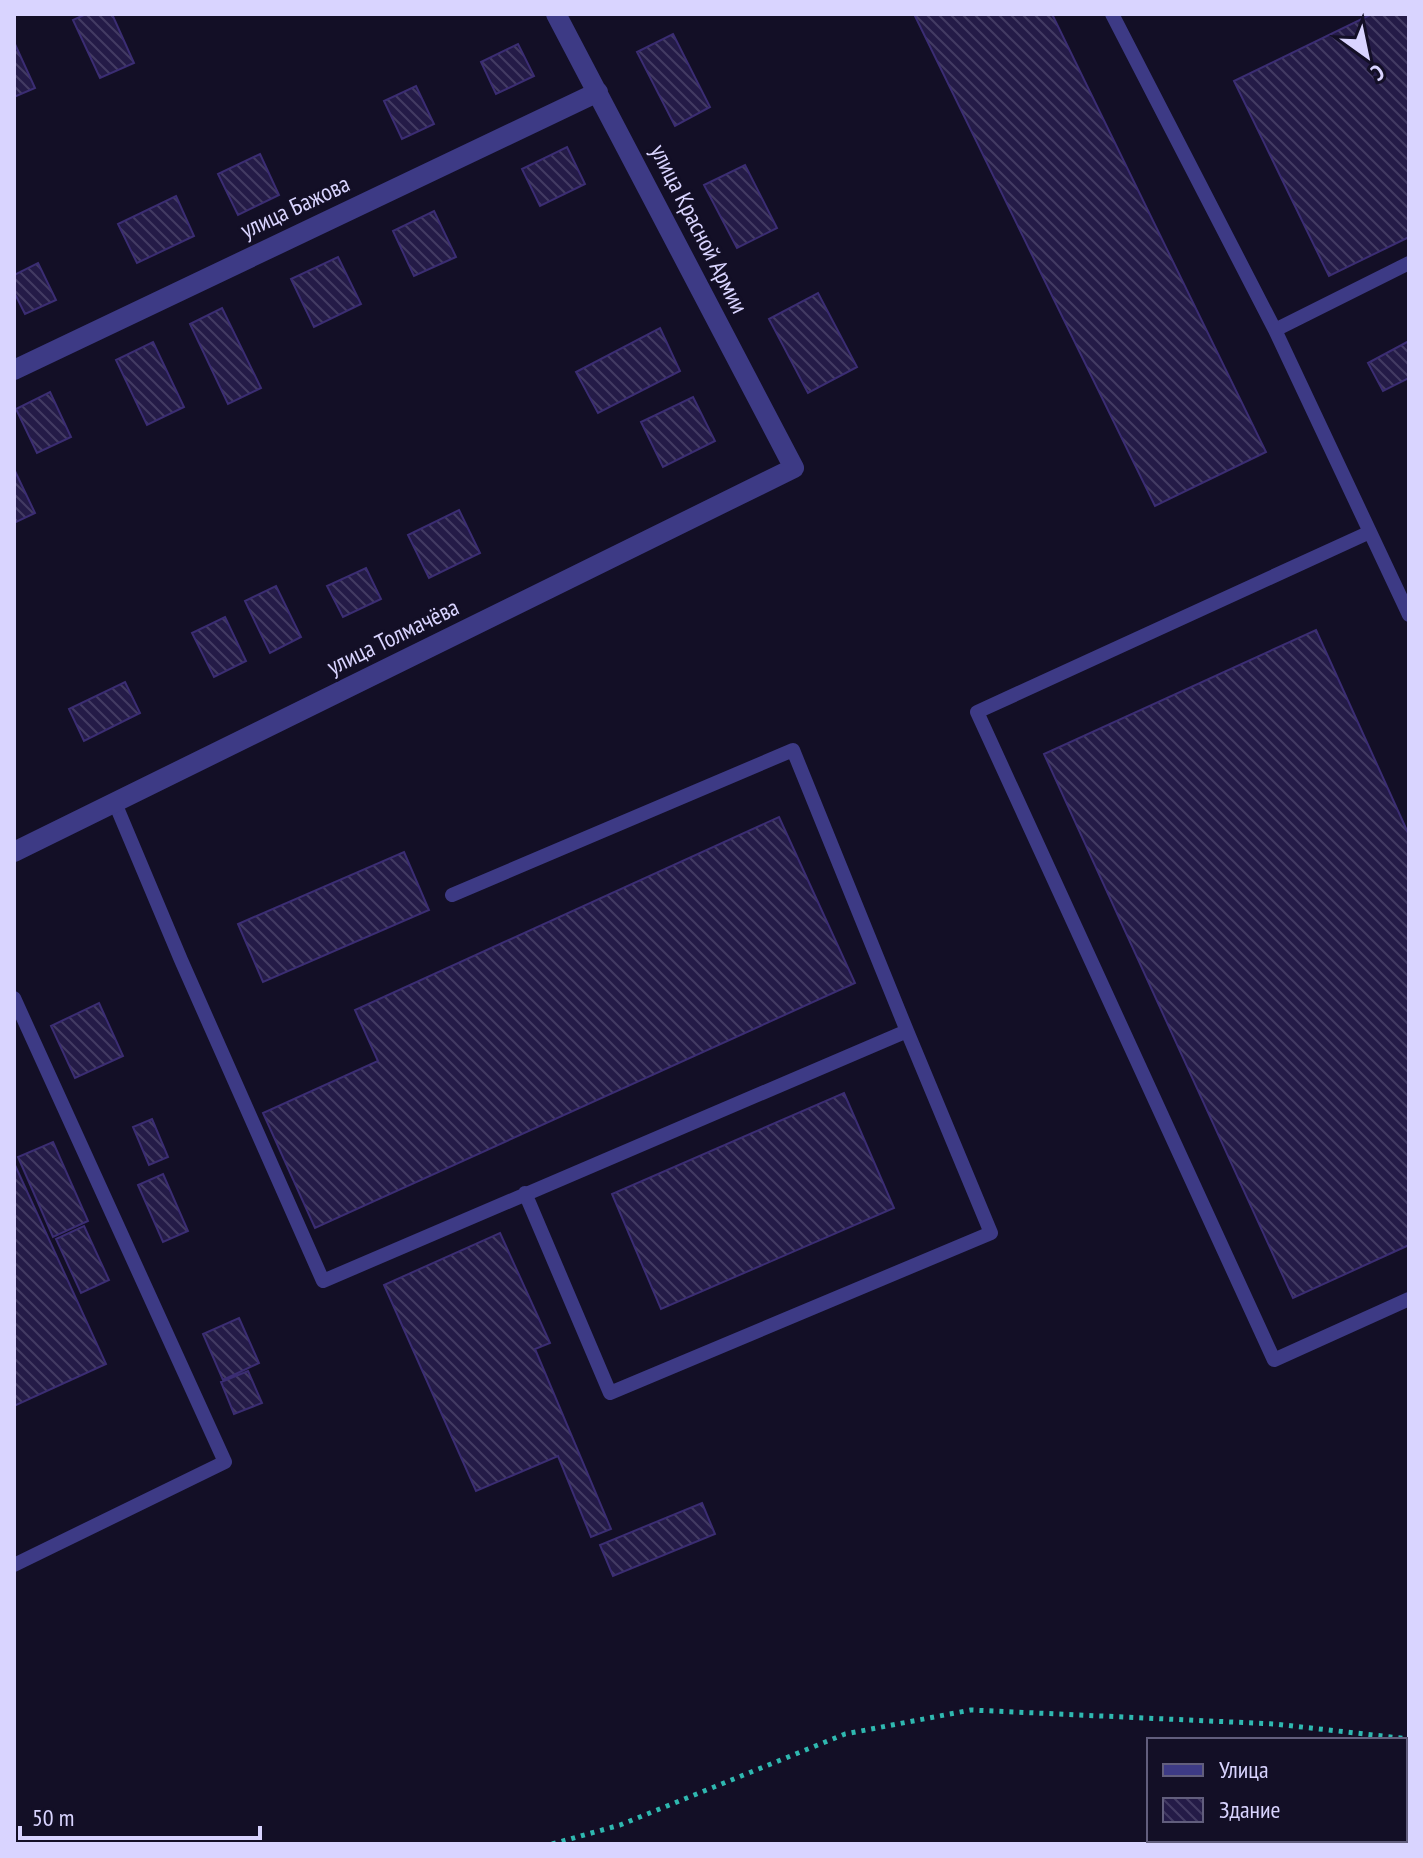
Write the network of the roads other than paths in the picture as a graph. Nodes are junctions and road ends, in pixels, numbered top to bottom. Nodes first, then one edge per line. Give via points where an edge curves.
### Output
1 (556, 14) edge
2 (1112, 14) edge
3 (598, 92) junction
4 (1409, 263) edge
5 (1275, 330) junction
6 (14, 370) edge
7 (794, 468) joint
8 (1370, 532) junction
9 (1409, 615) edge
10 (115, 803) junction
11 (14, 852) edge
12 (452, 895) dead end
13 (14, 998) edge
14 (907, 1031) junction
15 (525, 1193) junction
16 (1409, 1299) edge
17 (14, 1565) edge

1 - 3 street, улица Красной Армии
2 - 5 lane
3 - 6 street, улица Бажова
3 - 7 street, улица Красной Армии
4 - 5 lane
5 - 8 lane
7 - 10 street, улица Толмачёва
8 - 9 lane
8 - 16 lane via 977,712 1274,1360
10 - 11 street, улица Толмачёва
10 - 15 lane via 323,1281
12 - 14 lane via 793,750
13 - 17 lane via 225,1462
14 - 15 lane
14 - 15 lane via 991,1233 947,1252 610,1393

